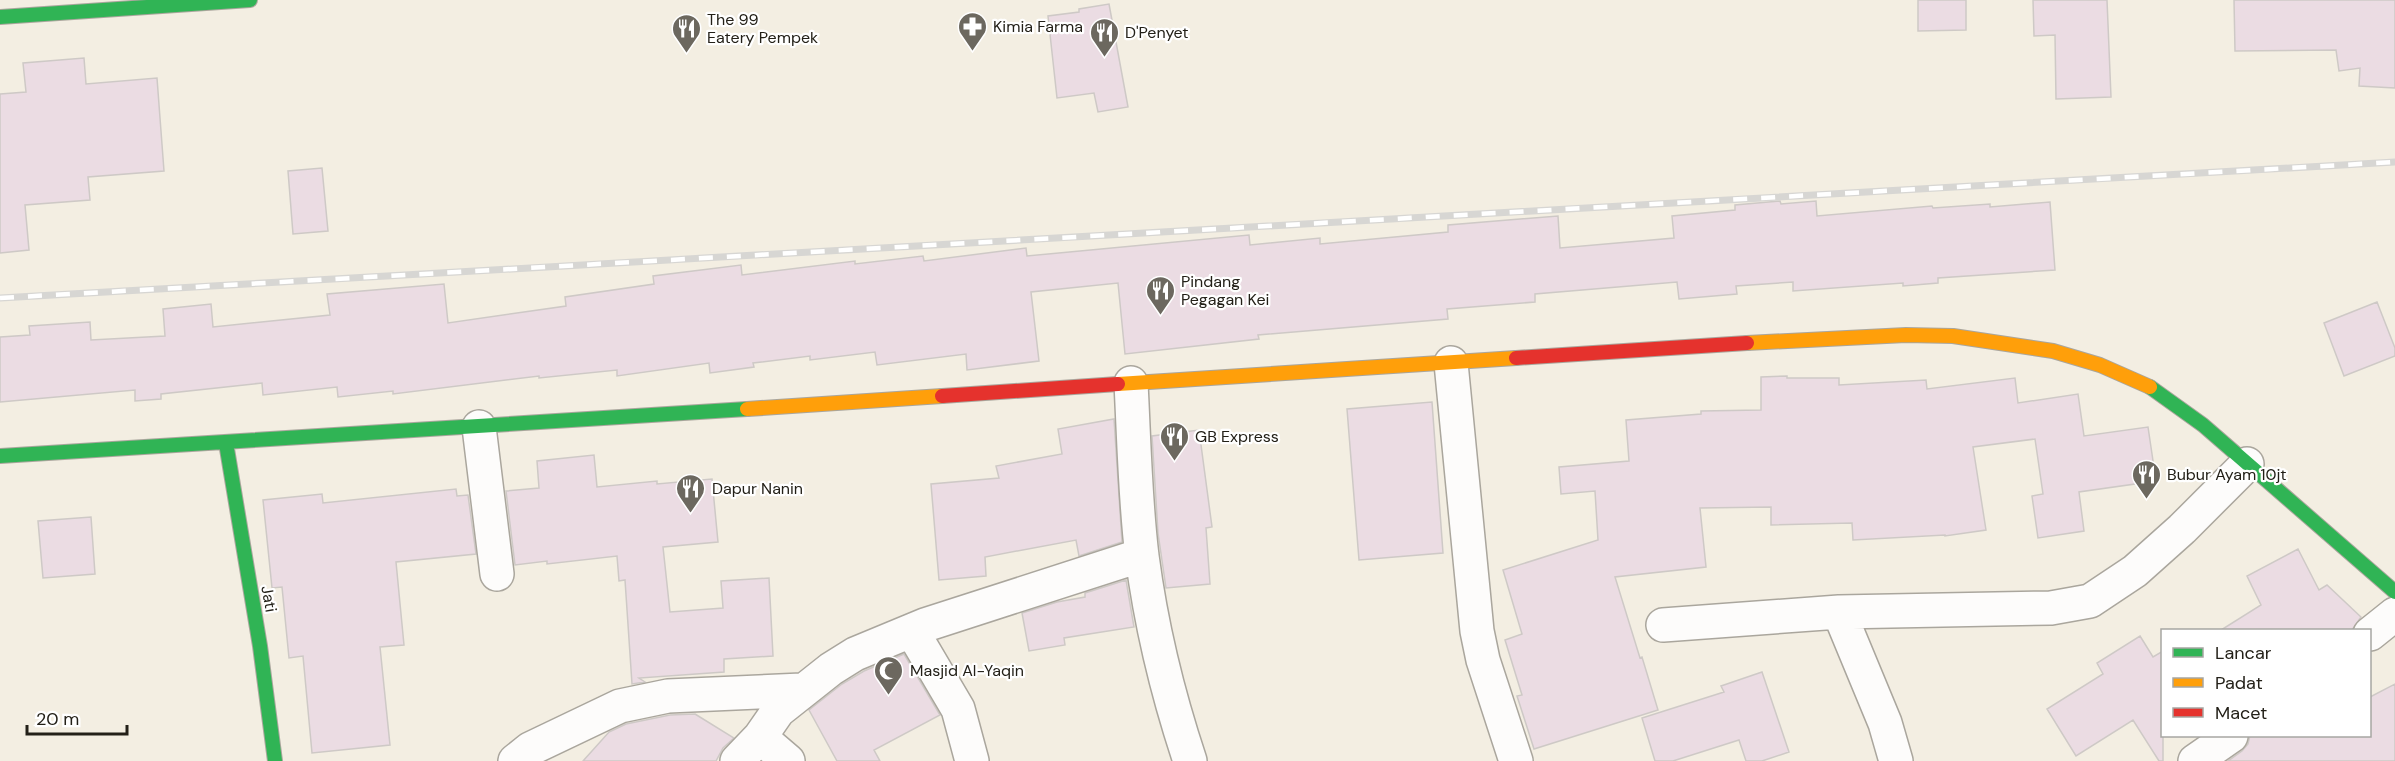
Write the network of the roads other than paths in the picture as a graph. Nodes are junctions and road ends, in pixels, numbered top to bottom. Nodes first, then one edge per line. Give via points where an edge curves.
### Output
1 (250, 0) edge
2 (0, 17) edge
3 (1451, 363) junction
4 (1131, 383) junction
5 (479, 427) junction
6 (226, 444) junction
7 (0, 456) edge
8 (2247, 464) junction
9 (1142, 555) junction
10 (497, 574) dead end
11 (2395, 592) edge
12 (1839, 612) junction
13 (2395, 614) edge
14 (1663, 625) dead end
15 (912, 631) junction
16 (2371, 633) edge
17 (802, 690) junction
18 (760, 736) junction
19 (2227, 737) edge
20 (275, 761) edge
21 (515, 761) edge
22 (737, 761) edge
23 (788, 761) edge
24 (972, 761) edge
25 (1190, 761) edge
26 (1516, 761) edge
27 (1896, 761) edge
28 (2195, 761) edge

1 - 2 street
3 - 4 street
3 - 8 street via 1906,335 2000,341 2100,365 2151,387
3 - 26 street via 1480,646
4 - 5 street
4 - 9 street
5 - 6 street
5 - 10 street
6 - 7 street
6 - 20 street, Jati
8 - 11 street
8 - 12 street via 2135,571 2090,601 2051,608
9 - 15 street
9 - 25 street via 1174,709
12 - 14 street
12 - 27 street via 1885,723
13 - 16 street
15 - 17 street via 855,654
15 - 24 street via 958,710
17 - 18 street via 778,711
17 - 21 street via 668,696 620,706 530,749
18 - 22 street
18 - 23 street
19 - 28 street

